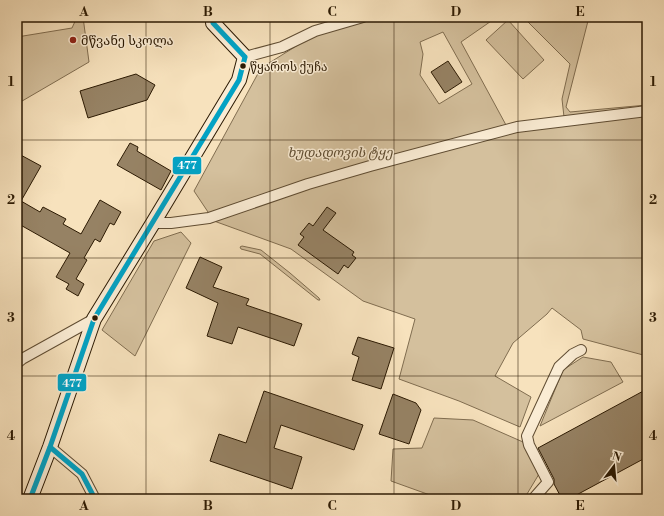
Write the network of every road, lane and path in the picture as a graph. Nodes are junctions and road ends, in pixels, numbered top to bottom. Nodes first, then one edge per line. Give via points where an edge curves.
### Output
1 (213, 17) edge
2 (363, 17) edge
3 (245, 57) junction
4 (647, 111) edge
5 (153, 223) junction
6 (94, 319) junction
7 (581, 350) dead end
8 (17, 363) edge
9 (50, 447) junction
10 (30, 499) edge
11 (95, 499) edge
12 (533, 499) edge

1 - 3 street via 213,23
2 - 3 street via 315,31 282,47
3 - 5 street via 239,80
4 - 5 street via 517,127 315,182 209,218
5 - 6 street
6 - 8 street
6 - 9 street
7 - 12 street via 559,367 527,436 528,445 548,482
9 - 10 street
9 - 11 street via 82,474

